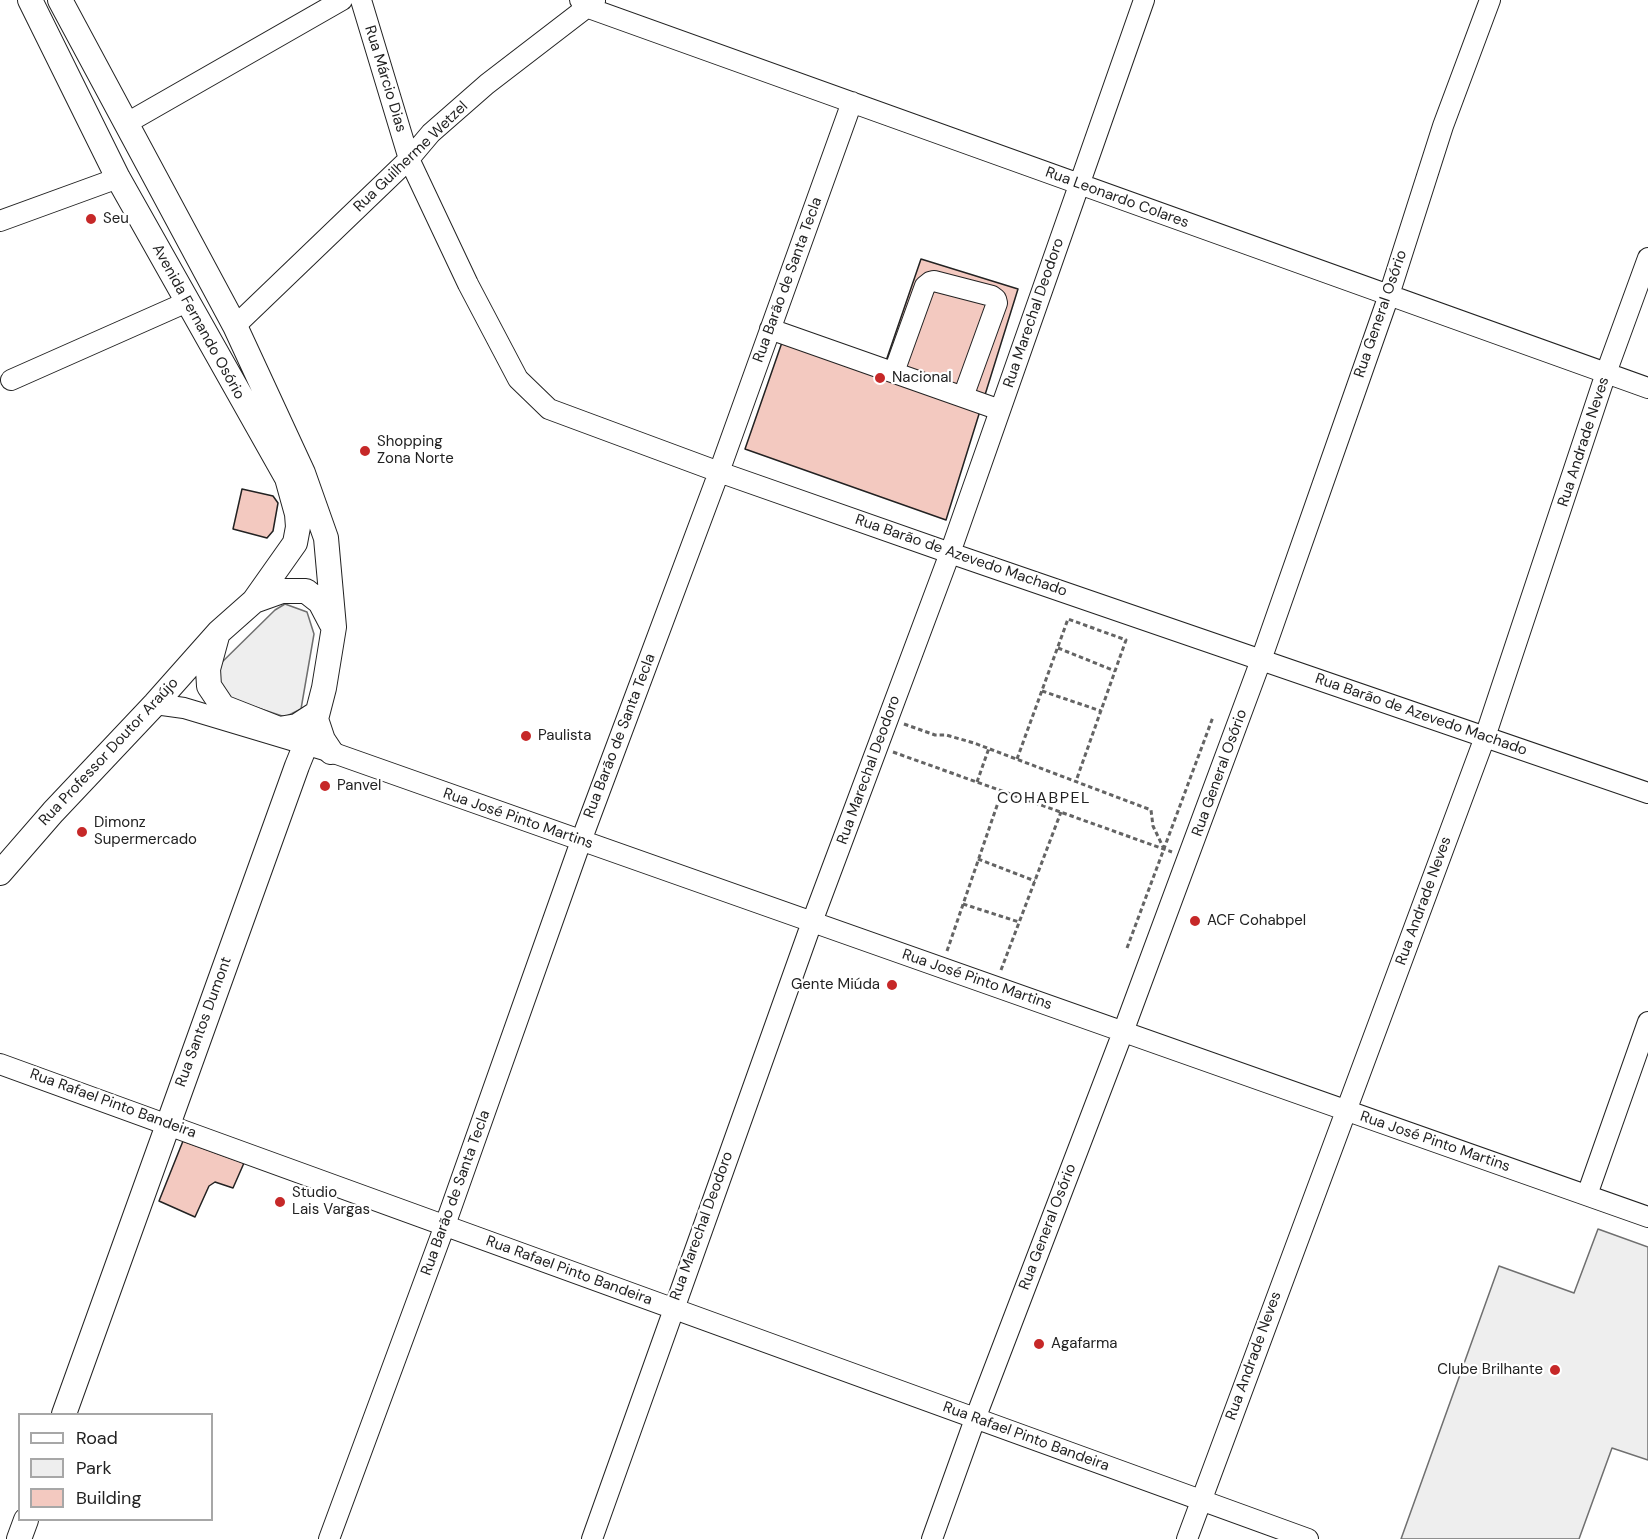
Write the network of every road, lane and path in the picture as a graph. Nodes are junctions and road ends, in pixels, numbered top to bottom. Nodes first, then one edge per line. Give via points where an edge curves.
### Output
1 (30, 0) edge
2 (60, 0) edge
3 (342, 0) edge
4 (360, 0) edge
5 (1144, 0) edge
6 (1490, 0) edge
7 (588, 2) edge
8 (852, 102) junction
9 (127, 123) junction
10 (409, 159) junction
11 (118, 178) junction
12 (1080, 184) junction
13 (0, 221) edge
14 (1648, 258) edge
15 (1389, 295) junction
16 (187, 302) junction
17 (235, 326) junction
18 (770, 329) junction
19 (894, 372) junction
20 (1606, 374) junction
21 (11, 380) dead end
22 (1648, 388) edge
23 (963, 397) junction
24 (1000, 410) junction
25 (719, 472) junction
26 (950, 553) junction
27 (254, 601) junction
28 (334, 627) junction
29 (219, 632) junction
30 (1058, 648) junction
31 (1261, 660) junction
32 (1115, 671) junction
33 (1042, 691) junction
34 (155, 704) junction
35 (1101, 711) junction
36 (316, 716) junction
37 (1213, 717) dead end
38 (903, 724) dead end
39 (1485, 738) junction
40 (306, 744) junction
41 (989, 748) junction
42 (331, 752) junction
43 (893, 752) dead end
44 (1017, 759) junction
45 (1076, 781) junction
46 (977, 782) junction
47 (1002, 791) junction
48 (1648, 793) edge
49 (1061, 812) junction
50 (581, 841) junction
51 (1164, 849) junction
52 (978, 859) junction
53 (0, 873) edge
54 (1035, 881) junction
55 (963, 904) junction
56 (812, 922) junction
57 (1019, 922) junction
58 (1127, 948) dead end
59 (946, 952) dead end
60 (1001, 972) dead end
61 (1648, 1022) edge
62 (1123, 1032) junction
63 (0, 1064) edge
64 (1346, 1110) junction
65 (168, 1124) junction
66 (1587, 1195) junction
67 (1648, 1217) edge
68 (445, 1225) junction
69 (673, 1308) junction
70 (63, 1413) edge
71 (975, 1419) junction
72 (1201, 1500) junction
73 (26, 1521) edge
74 (19, 1539) edge
75 (329, 1539) edge
76 (592, 1539) edge
77 (932, 1539) edge
78 (1187, 1539) edge
79 (1308, 1539) edge

1 - 11 main road, Avenida Fernando Osório
2 - 9 main road, Avenida Fernando Osório
3 - 9 street
4 - 10 street, Rua Márcio Dias
5 - 12 street, Rua Marechal Deodoro
6 - 15 street, Rua General Osório via 1443,126
7 - 8 street, Rua Leonardo Colares
7 - 10 street, Rua Guilherme Wetzel via 567,24 487,84 431,133
8 - 12 street, Rua Leonardo Colares
8 - 18 street, Rua Barão de Santa Tecla
9 - 17 main road, Avenida Fernando Osório
10 - 17 street, Rua Guilherme Wetzel
10 - 25 street, Rua Barão de Azevedo Machado via 518,378 549,409
11 - 13 street
11 - 16 main road, Avenida Fernando Osório
12 - 15 street, Rua Leonardo Colares
12 - 24 street, Rua Marechal Deodoro
14 - 20 street, Rua Andrade Neves
15 - 20 street, Rua Leonardo Colares
15 - 31 street, Rua General Osório
16 - 21 street
16 - 27 main road, Avenida Fernando Osório via 287,478 297,514 295,543
17 - 28 main road, Avenida Fernando Osório via 303,473 326,538
18 - 19 street
18 - 25 street, Rua Barão de Santa Tecla
19 - 23 street
19 - 23 street via 930,282 992,296 997,303
20 - 22 street, Rua Leonardo Colares
20 - 39 street, Rua Andrade Neves
23 - 24 street
24 - 26 street, Rua Marechal Deodoro
25 - 26 street, Rua Barão de Azevedo Machado
25 - 50 street, Rua Barão de Santa Tecla
26 - 31 street, Rua Barão de Azevedo Machado
26 - 56 street, Rua Marechal Deodoro
27 - 28 main road via 282,591 306,591 320,602
27 - 29 main road, Avenida Fernando Osório
28 - 36 main road, Rua Santos Dumont
29 - 34 main road, Rua Professor Doutor Araújo
29 - 36 main road via 208,669 209,686 223,707 279,729 297,726
30 - 32 path
30 - 32 path via 1068,619 1126,640
30 - 33 path
31 - 39 street, Rua Barão de Azevedo Machado
31 - 62 street, Rua General Osório
32 - 35 path
33 - 35 path
33 - 44 path
34 - 40 street, Rua José Pinto Martins via 184,708
34 - 53 main road, Rua Professor Doutor Araújo
35 - 45 path
36 - 40 main road, Rua Santos Dumont
36 - 42 main road via 322,740
37 - 51 path
38 - 41 path
39 - 48 street, Rua Barão de Azevedo Machado
39 - 64 street, Rua Andrade Neves
40 - 42 street, Rua José Pinto Martins
40 - 65 main road, Rua Santos Dumont
41 - 44 path
41 - 46 path
42 - 50 street, Rua José Pinto Martins
43 - 46 path
44 - 45 path
45 - 51 path via 1151,810 1153,826
46 - 47 path
47 - 49 path
47 - 52 path
49 - 51 path
49 - 54 path
50 - 56 street, Rua José Pinto Martins
50 - 68 street, Rua Barão de Santa Tecla
51 - 58 path
52 - 54 path
52 - 55 path
54 - 57 path
55 - 57 path
55 - 59 path
56 - 62 street, Rua José Pinto Martins
56 - 69 street, Rua Marechal Deodoro
57 - 60 path
61 - 66 street
62 - 64 street, Rua José Pinto Martins
62 - 71 street, Rua General Osório
63 - 65 street, Rua Rafael Pinto Bandeira
64 - 66 street, Rua José Pinto Martins
64 - 72 street, Rua Andrade Neves
65 - 68 street, Rua Rafael Pinto Bandeira
65 - 70 main road, Rua Santos Dumont
66 - 67 street, Rua José Pinto Martins
68 - 69 street, Rua Rafael Pinto Bandeira
68 - 75 street, Rua Barão de Santa Tecla
69 - 71 street, Rua Rafael Pinto Bandeira
69 - 76 street, Rua Marechal Deodoro
71 - 72 street, Rua Rafael Pinto Bandeira
71 - 77 street, Rua General Osório
72 - 78 street, Rua Andrade Neves
72 - 79 street, Rua Rafael Pinto Bandeira
73 - 74 main road

